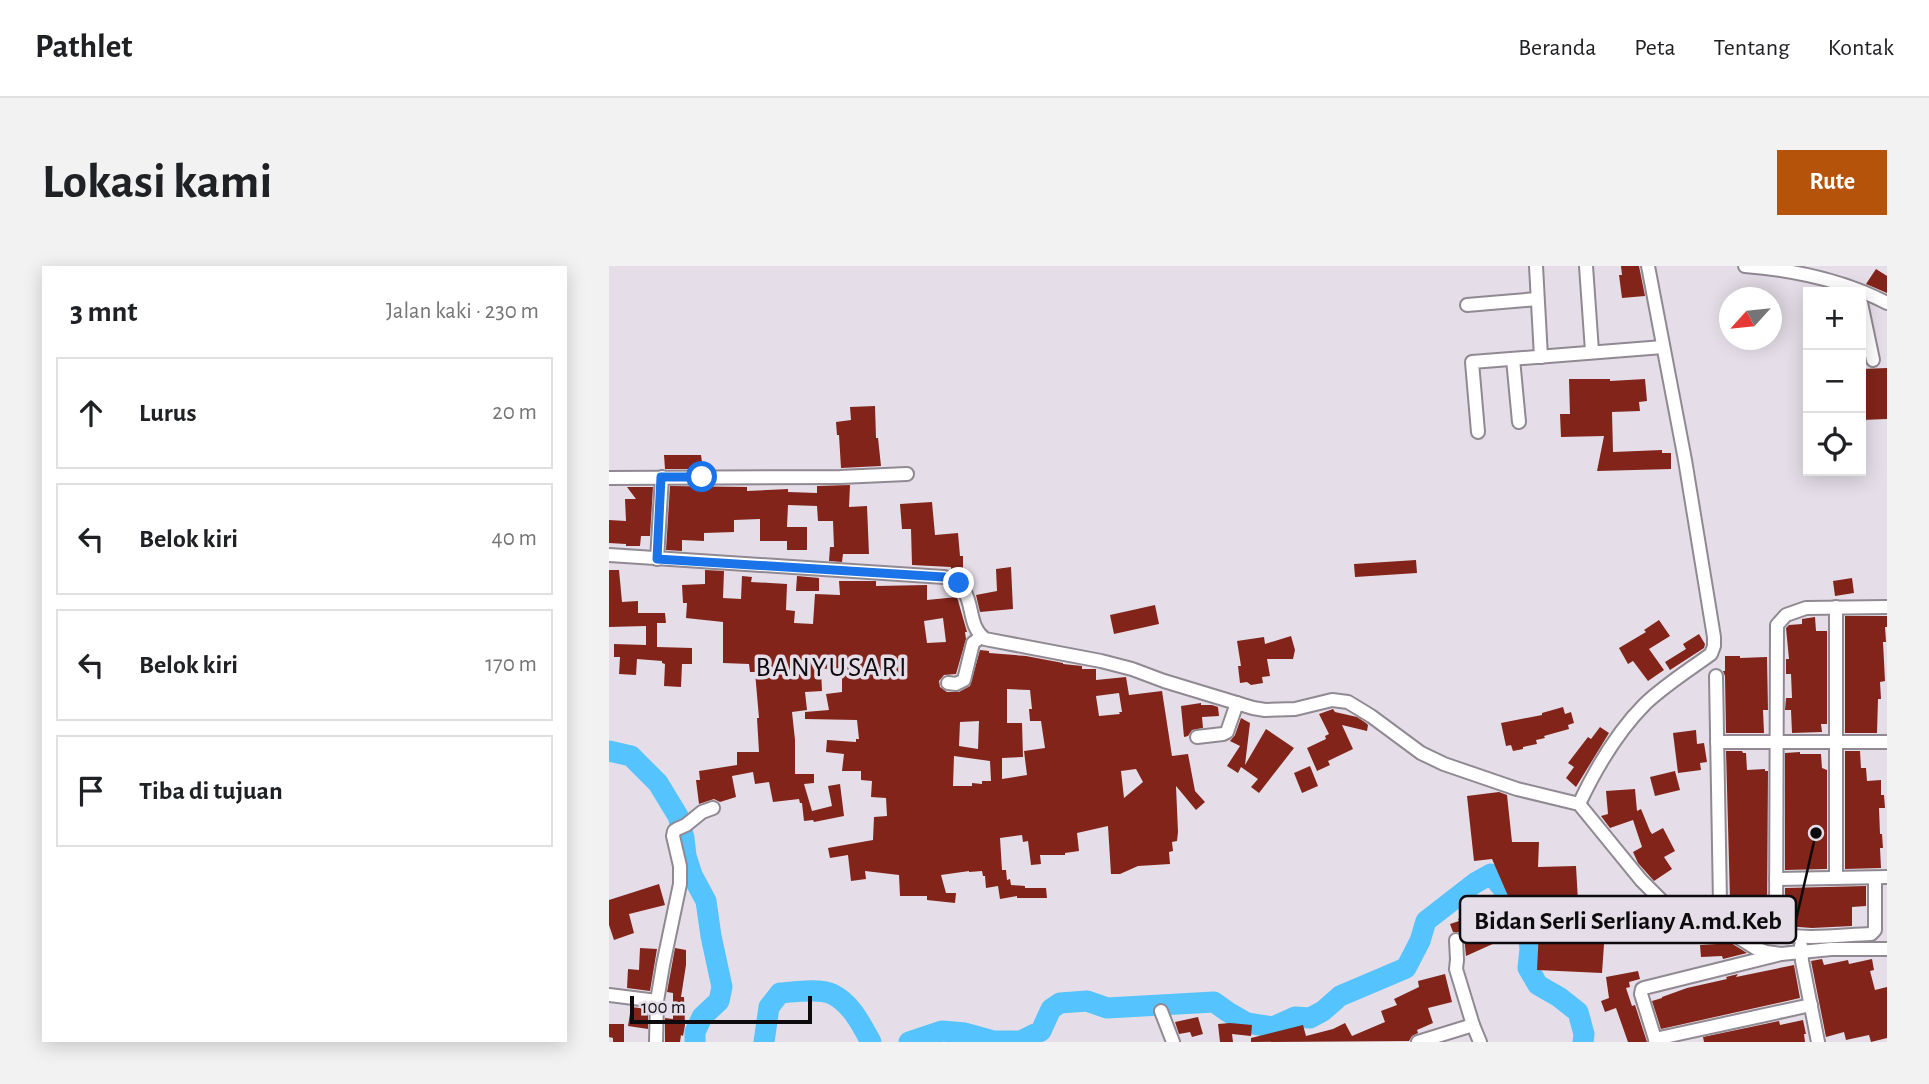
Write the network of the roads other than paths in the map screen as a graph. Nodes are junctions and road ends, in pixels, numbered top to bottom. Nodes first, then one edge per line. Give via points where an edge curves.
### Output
1 (1535, 266) edge
2 (1586, 266) edge
3 (1648, 266) edge
4 (1745, 266) edge
5 (1838, 287) edge
6 (1866, 297) edge
7 (1537, 299) junction
8 (1887, 303) edge
9 (1467, 304) dead end
10 (1866, 328) edge
11 (1663, 347) junction
12 (1592, 351) junction
13 (1541, 357) junction
14 (1513, 359) junction
15 (1873, 360) dead end
16 (1519, 422) dead end
17 (1478, 432) dead end
18 (907, 474) dead end
19 (609, 478) edge
20 (661, 481) junction
21 (609, 555) edge
22 (657, 559) junction
23 (1836, 607) junction
24 (1887, 607) edge
25 (981, 637) junction
26 (1716, 676) dead end
27 (948, 683) dead end
28 (1237, 703) junction
29 (1197, 737) dead end
30 (1717, 742) junction
31 (1777, 742) junction
32 (1836, 742) junction
33 (1887, 742) edge
34 (1579, 804) junction
35 (713, 808) dead end
36 (1836, 878) junction
37 (1881, 878) edge
38 (1776, 879) junction
39 (1720, 902) junction
40 (1709, 919) junction
41 (1776, 934) junction
42 (1801, 936) junction
43 (1456, 940) dead end
44 (1887, 949) edge
45 (1801, 952) junction
46 (1781, 954) junction
47 (1443, 965) dead end
48 (1456, 969) junction
49 (609, 995) edge
50 (657, 1001) junction
51 (1811, 1005) junction
52 (1161, 1011) dead end
53 (1473, 1024) junction
54 (1655, 1040) edge
55 (656, 1042) edge
56 (1173, 1042) edge
57 (1418, 1042) edge
58 (1480, 1042) edge
59 (1818, 1042) edge

1 - 7 street
2 - 12 street
3 - 11 street
4 - 5 street via 1799,272
6 - 8 street
7 - 9 street
7 - 13 street
10 - 15 street
11 - 12 street
11 - 34 street via 1714,646 1711,654 1644,705 1598,766
12 - 13 street
13 - 14 street
14 - 16 street
14 - 17 street via 1472,362
18 - 20 street
19 - 20 street
20 - 22 street
21 - 22 street
22 - 25 street via 953,579 963,589
23 - 24 street
23 - 31 street via 1801,609 1777,625
23 - 32 street
25 - 27 street via 973,643 964,680
25 - 28 street via 1101,661
26 - 30 street
28 - 29 street via 1227,732
28 - 34 street via 1276,710 1332,700 1347,702 1444,764
30 - 31 street
30 - 39 street
31 - 32 street
31 - 38 street
32 - 33 street
32 - 36 street
34 - 40 street via 1664,903
35 - 50 street via 674,831 680,884
36 - 37 street
36 - 38 street
37 - 42 street via 1873,932
38 - 41 street
39 - 40 street
39 - 41 street via 1744,921
40 - 46 street via 1755,947
41 - 42 street
42 - 45 street
43 - 48 street
44 - 45 street
45 - 46 street
45 - 51 street
46 - 54 street via 1642,989
47 - 48 street
48 - 53 street
49 - 50 street
50 - 55 street
51 - 54 street
51 - 59 street
52 - 56 street
53 - 57 street
53 - 58 street

